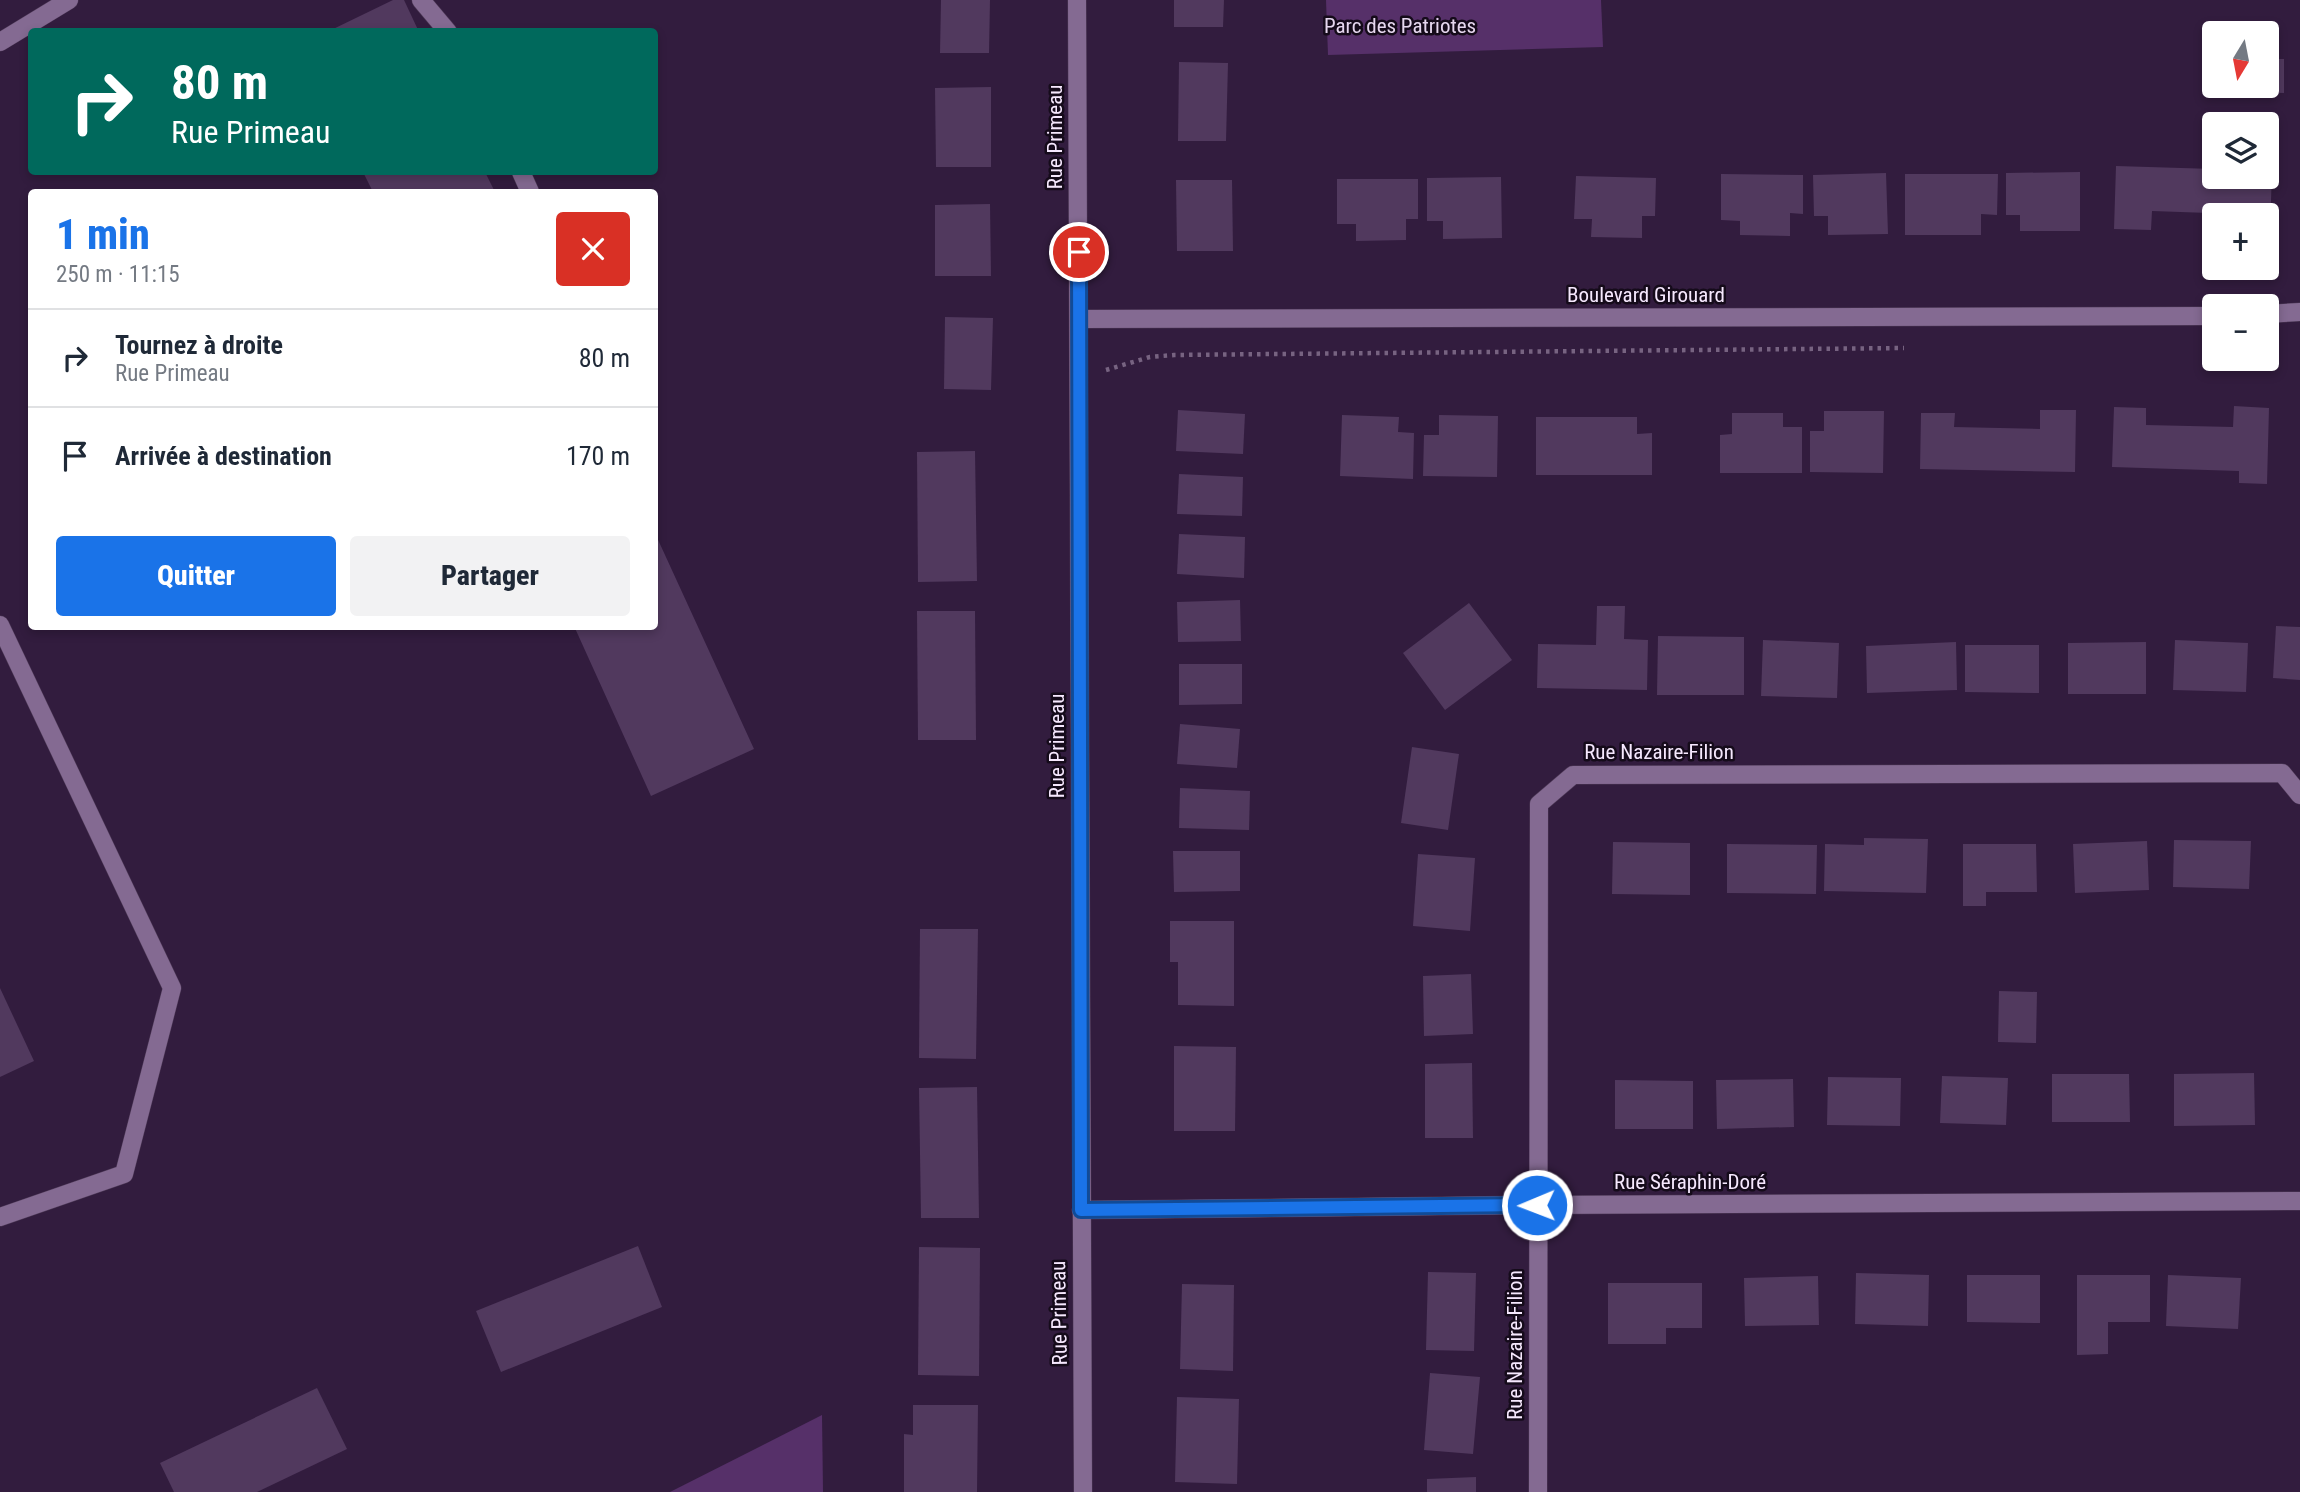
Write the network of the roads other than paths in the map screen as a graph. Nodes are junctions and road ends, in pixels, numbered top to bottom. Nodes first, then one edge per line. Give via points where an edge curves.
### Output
1 (69, 0) edge
2 (421, 0) edge
3 (1077, 0) edge
4 (445, 28) edge
5 (0, 42) edge
6 (2300, 312) edge
7 (2279, 313) edge
8 (2202, 316) edge
9 (1079, 319) junction
10 (0, 625) edge
11 (2300, 795) edge
12 (2300, 1201) edge
13 (1537, 1205) junction
14 (1081, 1210) junction
15 (0, 1217) edge
16 (1083, 1492) edge
17 (1538, 1492) edge

1 - 5 street
2 - 4 street
3 - 9 street, Rue Primeau
6 - 7 street
8 - 9 street, Boulevard Girouard
9 - 14 street, Rue Primeau
10 - 15 street via 172,988 124,1174
11 - 13 street, Rue Nazaire-Filion via 2282,773 1573,775 1539,804
12 - 13 street, Rue Séraphin-Doré
13 - 14 street, Rue Séraphin-Doré
13 - 17 street, Rue Nazaire-Filion
14 - 16 street, Rue Primeau

